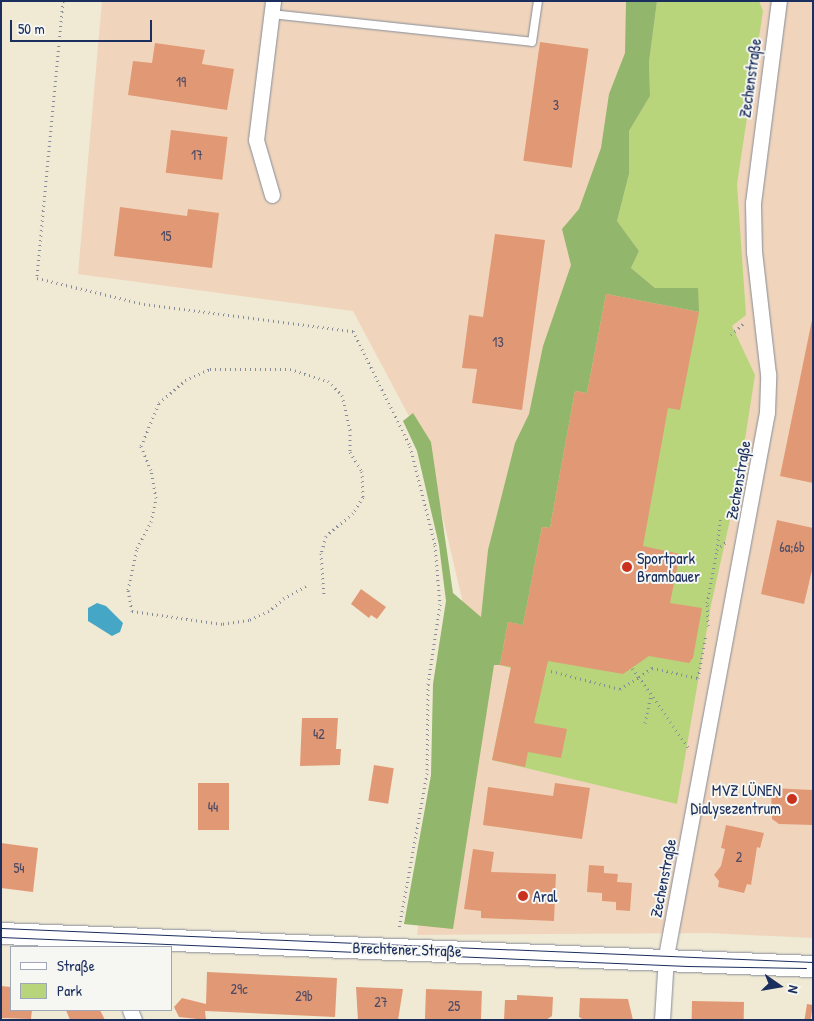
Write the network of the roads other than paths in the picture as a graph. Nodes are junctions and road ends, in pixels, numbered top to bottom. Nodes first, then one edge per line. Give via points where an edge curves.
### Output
1 (538, 1) edge
2 (779, 1) edge
3 (272, 8) edge
4 (272, 195) dead end
5 (1, 933) edge
6 (111, 942) edge
7 (666, 960) junction
8 (813, 966) edge
9 (662, 1020) edge

1 - 3 lane via 532,42
2 - 7 street, Zechenstraße via 753,203 754,252 768,374 767,412
3 - 4 street via 256,140
5 - 6 main road, Brechtener Straße
6 - 7 main road, Brechtener Straße
7 - 8 main road, Brechtener Straße
7 - 9 street, Zechenstraße

